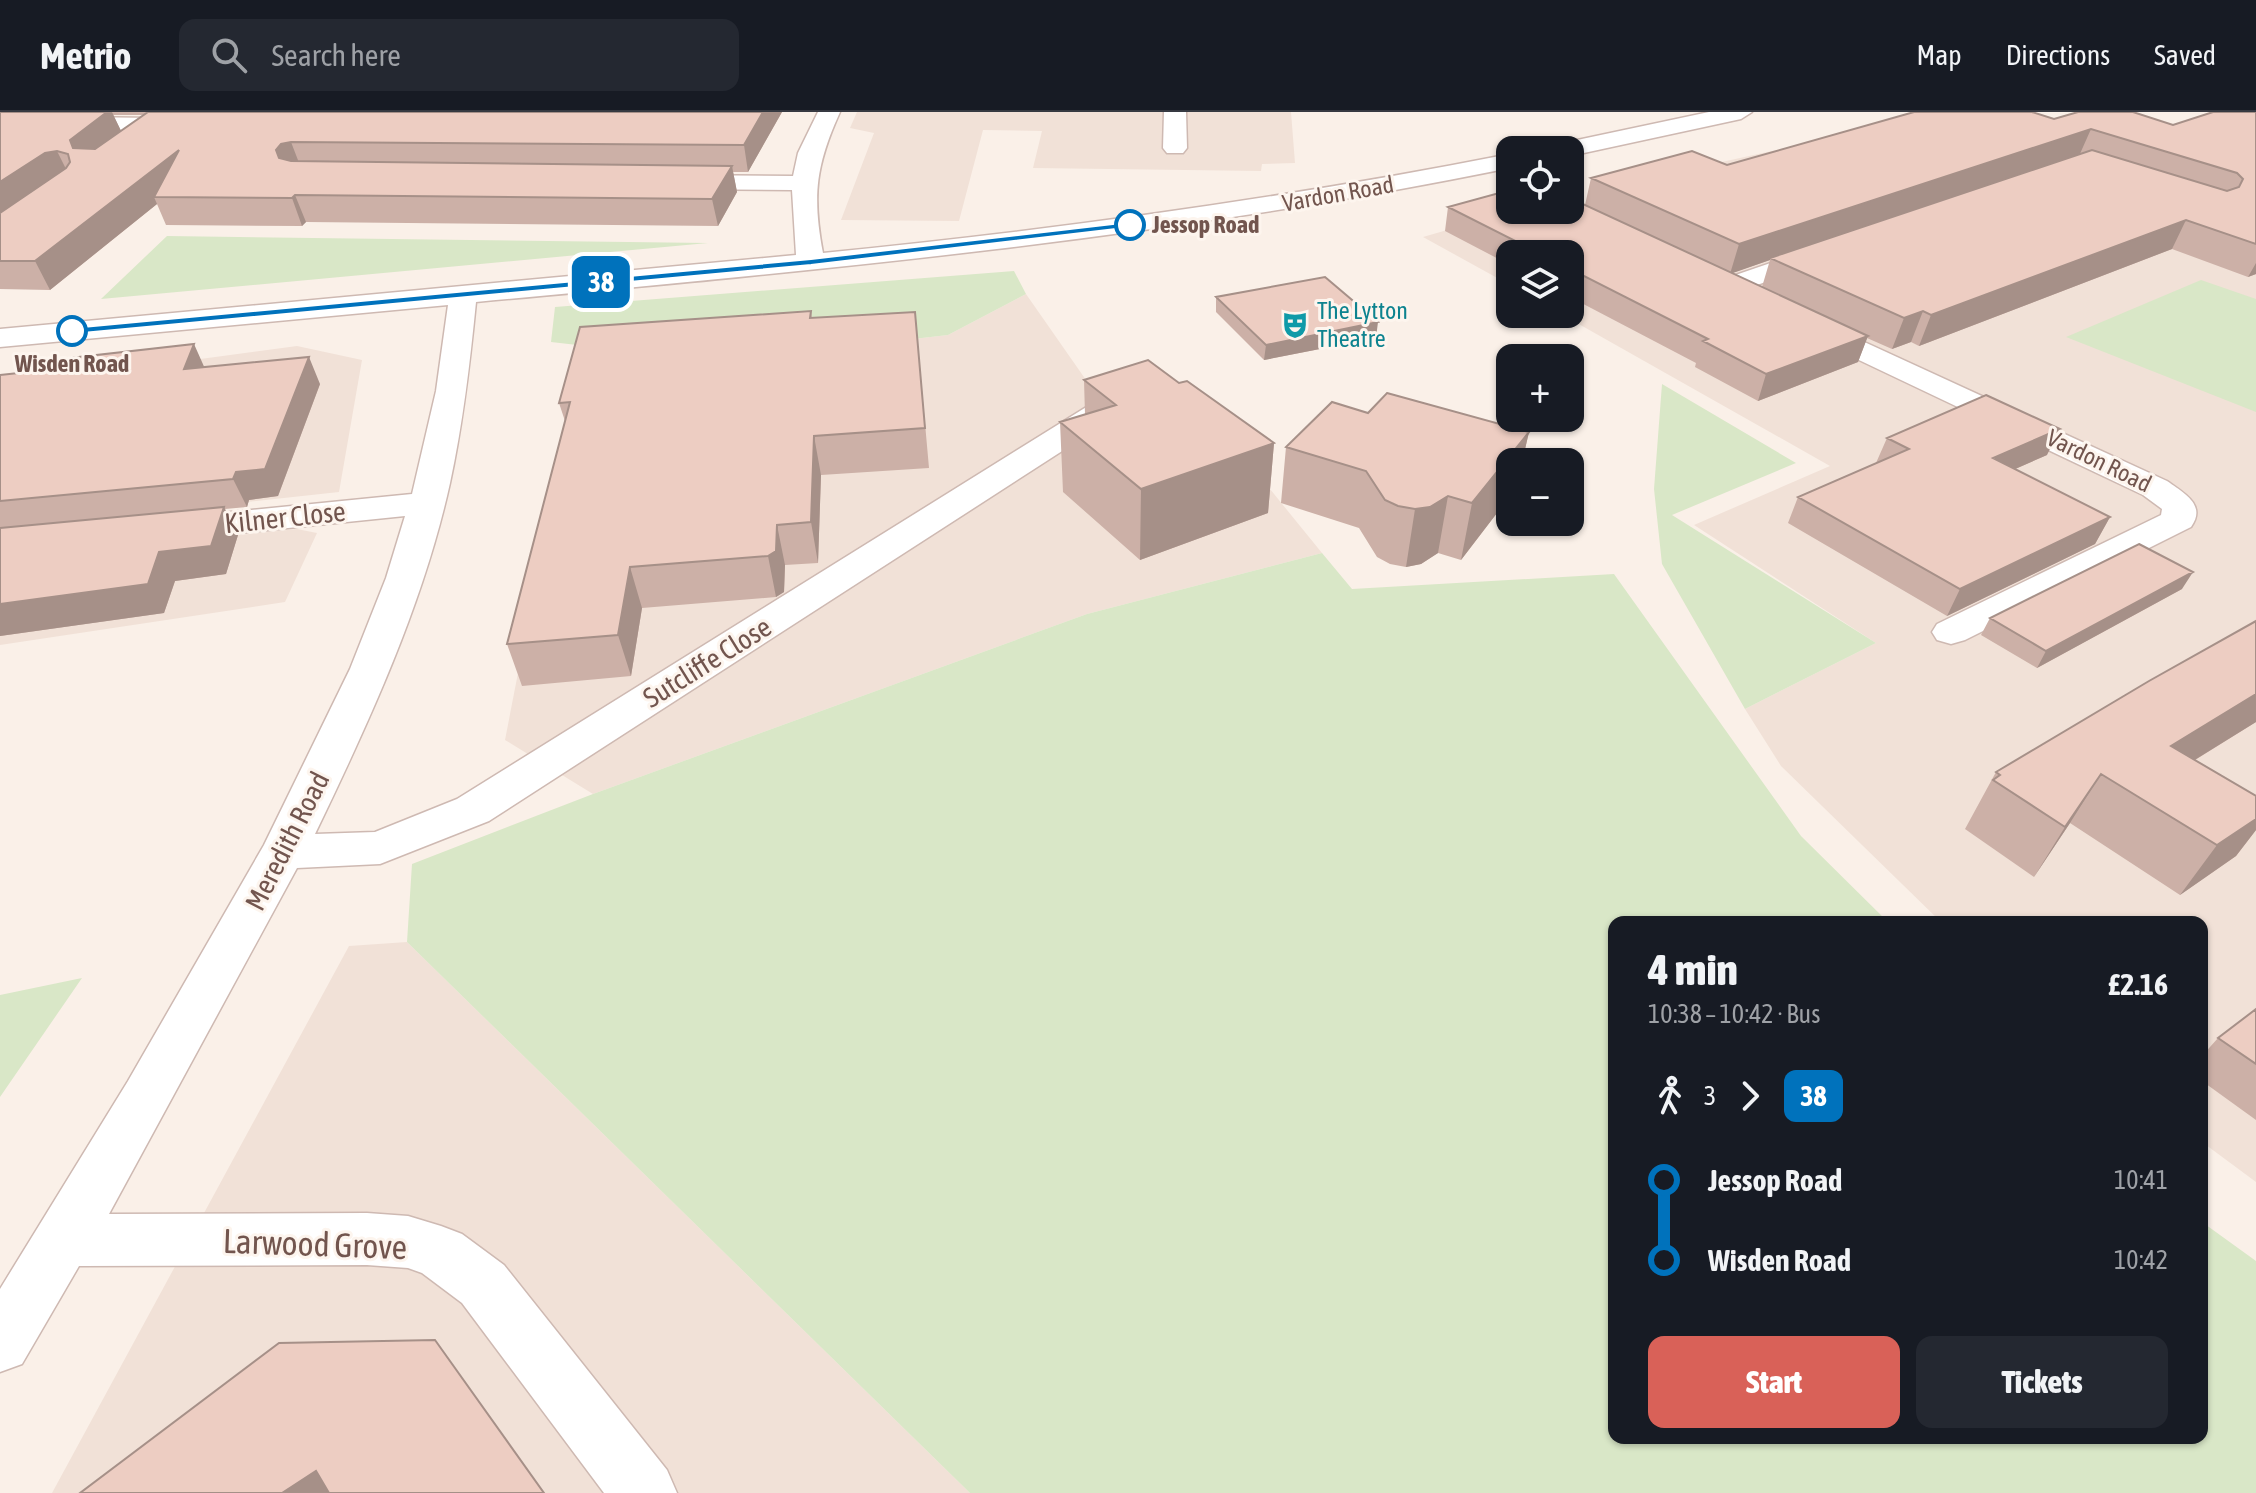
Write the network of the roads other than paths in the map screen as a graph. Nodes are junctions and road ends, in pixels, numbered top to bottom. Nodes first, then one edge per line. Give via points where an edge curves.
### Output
1 (829, 112) edge
2 (1175, 112) edge
3 (1741, 112) edge
4 (165, 118) edge
5 (0, 123) edge
6 (1584, 146) edge
7 (1175, 148) dead end
8 (120, 151) edge
9 (1496, 164) edge
10 (1482, 168) junction
11 (1496, 175) edge
12 (647, 181) edge
13 (805, 183) junction
14 (1847, 245) edge
15 (811, 262) junction
16 (463, 295) junction
17 (0, 338) edge
18 (1107, 408) edge
19 (427, 503) junction
20 (136, 533) edge
21 (1951, 632) dead end
22 (284, 852) junction
23 (65, 1240) junction
24 (0, 1343) edge
25 (644, 1493) edge

1 - 13 street via 810,153
2 - 7 street
3 - 6 street
4 - 5 street
4 - 8 street
9 - 10 street, Vardon Road
10 - 11 street
10 - 15 street, Vardon Road via 1276,205
12 - 13 street
13 - 15 street
14 - 21 street, Vardon Road via 1717,280 2155,488 2179,505 2179,520
15 - 16 street, Vardon Road
16 - 17 street, Vardon Road
16 - 19 street, Meredith Road via 459,363
18 - 22 street, Sutcliffe Close via 473,810 380,848
19 - 20 street, Kilner Close
19 - 22 street, Meredith Road via 403,584 362,687
22 - 23 street, Meredith Road
23 - 24 street, Meredith Road
23 - 25 street, Larwood Grove via 367,1239 408,1242 441,1253 483,1284

